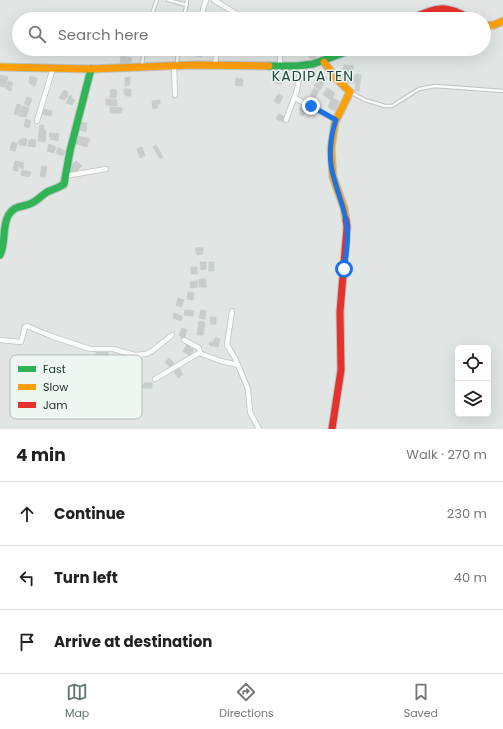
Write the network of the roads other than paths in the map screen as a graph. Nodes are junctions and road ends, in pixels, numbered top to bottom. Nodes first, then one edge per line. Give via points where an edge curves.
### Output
1 (157, 0) edge
2 (168, 0) edge
3 (187, 0) edge
4 (206, 0) edge
5 (214, 0) edge
6 (187, 5) junction
7 (153, 12) edge
8 (186, 12) edge
9 (203, 12) edge
10 (234, 12) edge
11 (424, 12) edge
12 (460, 12) edge
13 (503, 21) edge
14 (491, 25) edge
15 (143, 56) edge
16 (177, 56) edge
17 (216, 56) edge
18 (280, 56) edge
19 (338, 56) edge
20 (324, 62) junction
21 (215, 65) junction
22 (175, 66) junction
23 (280, 66) junction
24 (301, 66) junction
25 (0, 67) edge
26 (142, 67) junction
27 (54, 68) junction
28 (91, 69) junction
29 (503, 91) edge
30 (350, 92) junction
31 (175, 95) dead end
32 (295, 98) junction
33 (286, 120) dead end
34 (336, 120) junction
35 (37, 121) dead end
36 (106, 169) dead end
37 (65, 176) junction
38 (0, 255) edge
39 (232, 311) dead end
40 (172, 335) dead end
41 (0, 340) edge
42 (184, 340) dead end
43 (200, 353) junction
44 (238, 365) junction
45 (154, 379) dead end
46 (259, 429) edge
47 (332, 429) edge

1 - 7 lane
2 - 6 lane
3 - 6 lane
4 - 9 street
5 - 10 street
6 - 8 lane
11 - 12 main road via 438,8
13 - 14 main road
15 - 26 lane
16 - 22 lane
17 - 21 street
18 - 23 street
19 - 20 main road
20 - 24 main road
20 - 30 main road
21 - 22 main road
21 - 23 main road
22 - 26 main road
22 - 31 street
23 - 24 main road
24 - 32 street
25 - 27 main road
26 - 28 main road
27 - 28 main road
27 - 35 street
28 - 37 main road
29 - 30 lane via 435,86 419,88 392,106 365,100
30 - 34 main road
32 - 33 street
32 - 34 street
34 - 47 main road via 331,165 346,217 347,238 340,312 340,387
36 - 37 street
37 - 38 main road via 65,182 61,187 12,211 6,223
39 - 44 street via 226,341
40 - 41 street via 152,351 140,355 113,349 90,349 27,326 21,342
42 - 43 street via 199,348
43 - 44 street
43 - 45 street
44 - 46 street via 248,389 251,415

